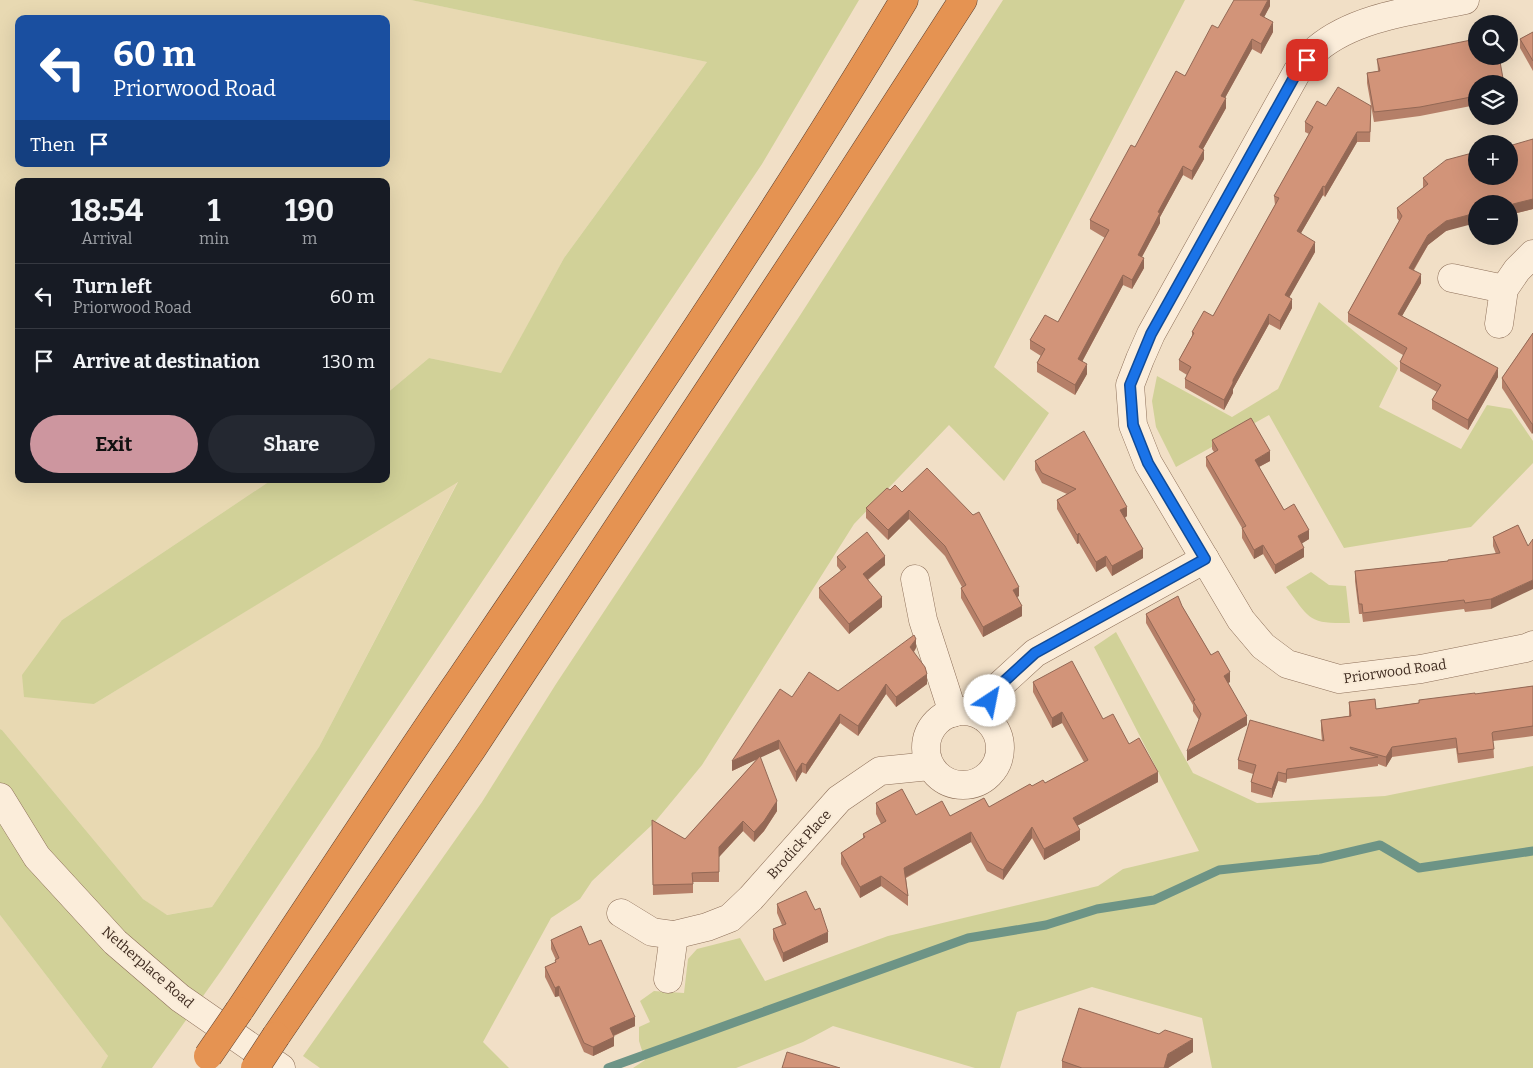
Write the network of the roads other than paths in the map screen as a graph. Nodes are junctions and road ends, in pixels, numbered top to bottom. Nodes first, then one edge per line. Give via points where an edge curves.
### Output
1 (904, 0) edge
2 (963, 0) edge
3 (1465, 0) edge
4 (1380, 9) edge
5 (1533, 254) edge
6 (1452, 278) dead end
7 (1504, 289) junction
8 (1499, 324) dead end
9 (1205, 559) junction
10 (915, 580) dead end
11 (1533, 645) edge
12 (953, 713) junction
13 (982, 716) junction
14 (930, 766) junction
15 (0, 797) edge
16 (621, 913) dead end
17 (674, 935) junction
18 (668, 979) dead end
19 (204, 1062) edge
20 (255, 1068) edge
21 (281, 1068) edge

1 - 19 highway, bridge via 702,323
2 - 20 highway, bridge via 483,733
3 - 4 street, Priorwood Road
4 - 9 street, Priorwood Road via 1317,49 1297,72 1151,334 1130,385 1133,425 1148,463
5 - 7 street
6 - 7 street
7 - 8 street
9 - 11 street, Priorwood Road via 1242,620 1263,646 1287,664 1339,679 1421,669
9 - 13 street via 1035,653 999,686
10 - 12 street via 923,620
12 - 13 street via 971,712
12 - 14 street via 937,721 930,731 926,754
13 - 14 street via 991,724 1000,747 992,771 983,779 960,786 937,776
14 - 17 street, Brodick Place via 880,771 839,799 730,918
15 - 21 street, Netherplace Road via 37,857 115,942 180,998
16 - 17 street, Brodick Place via 652,932
17 - 18 street

